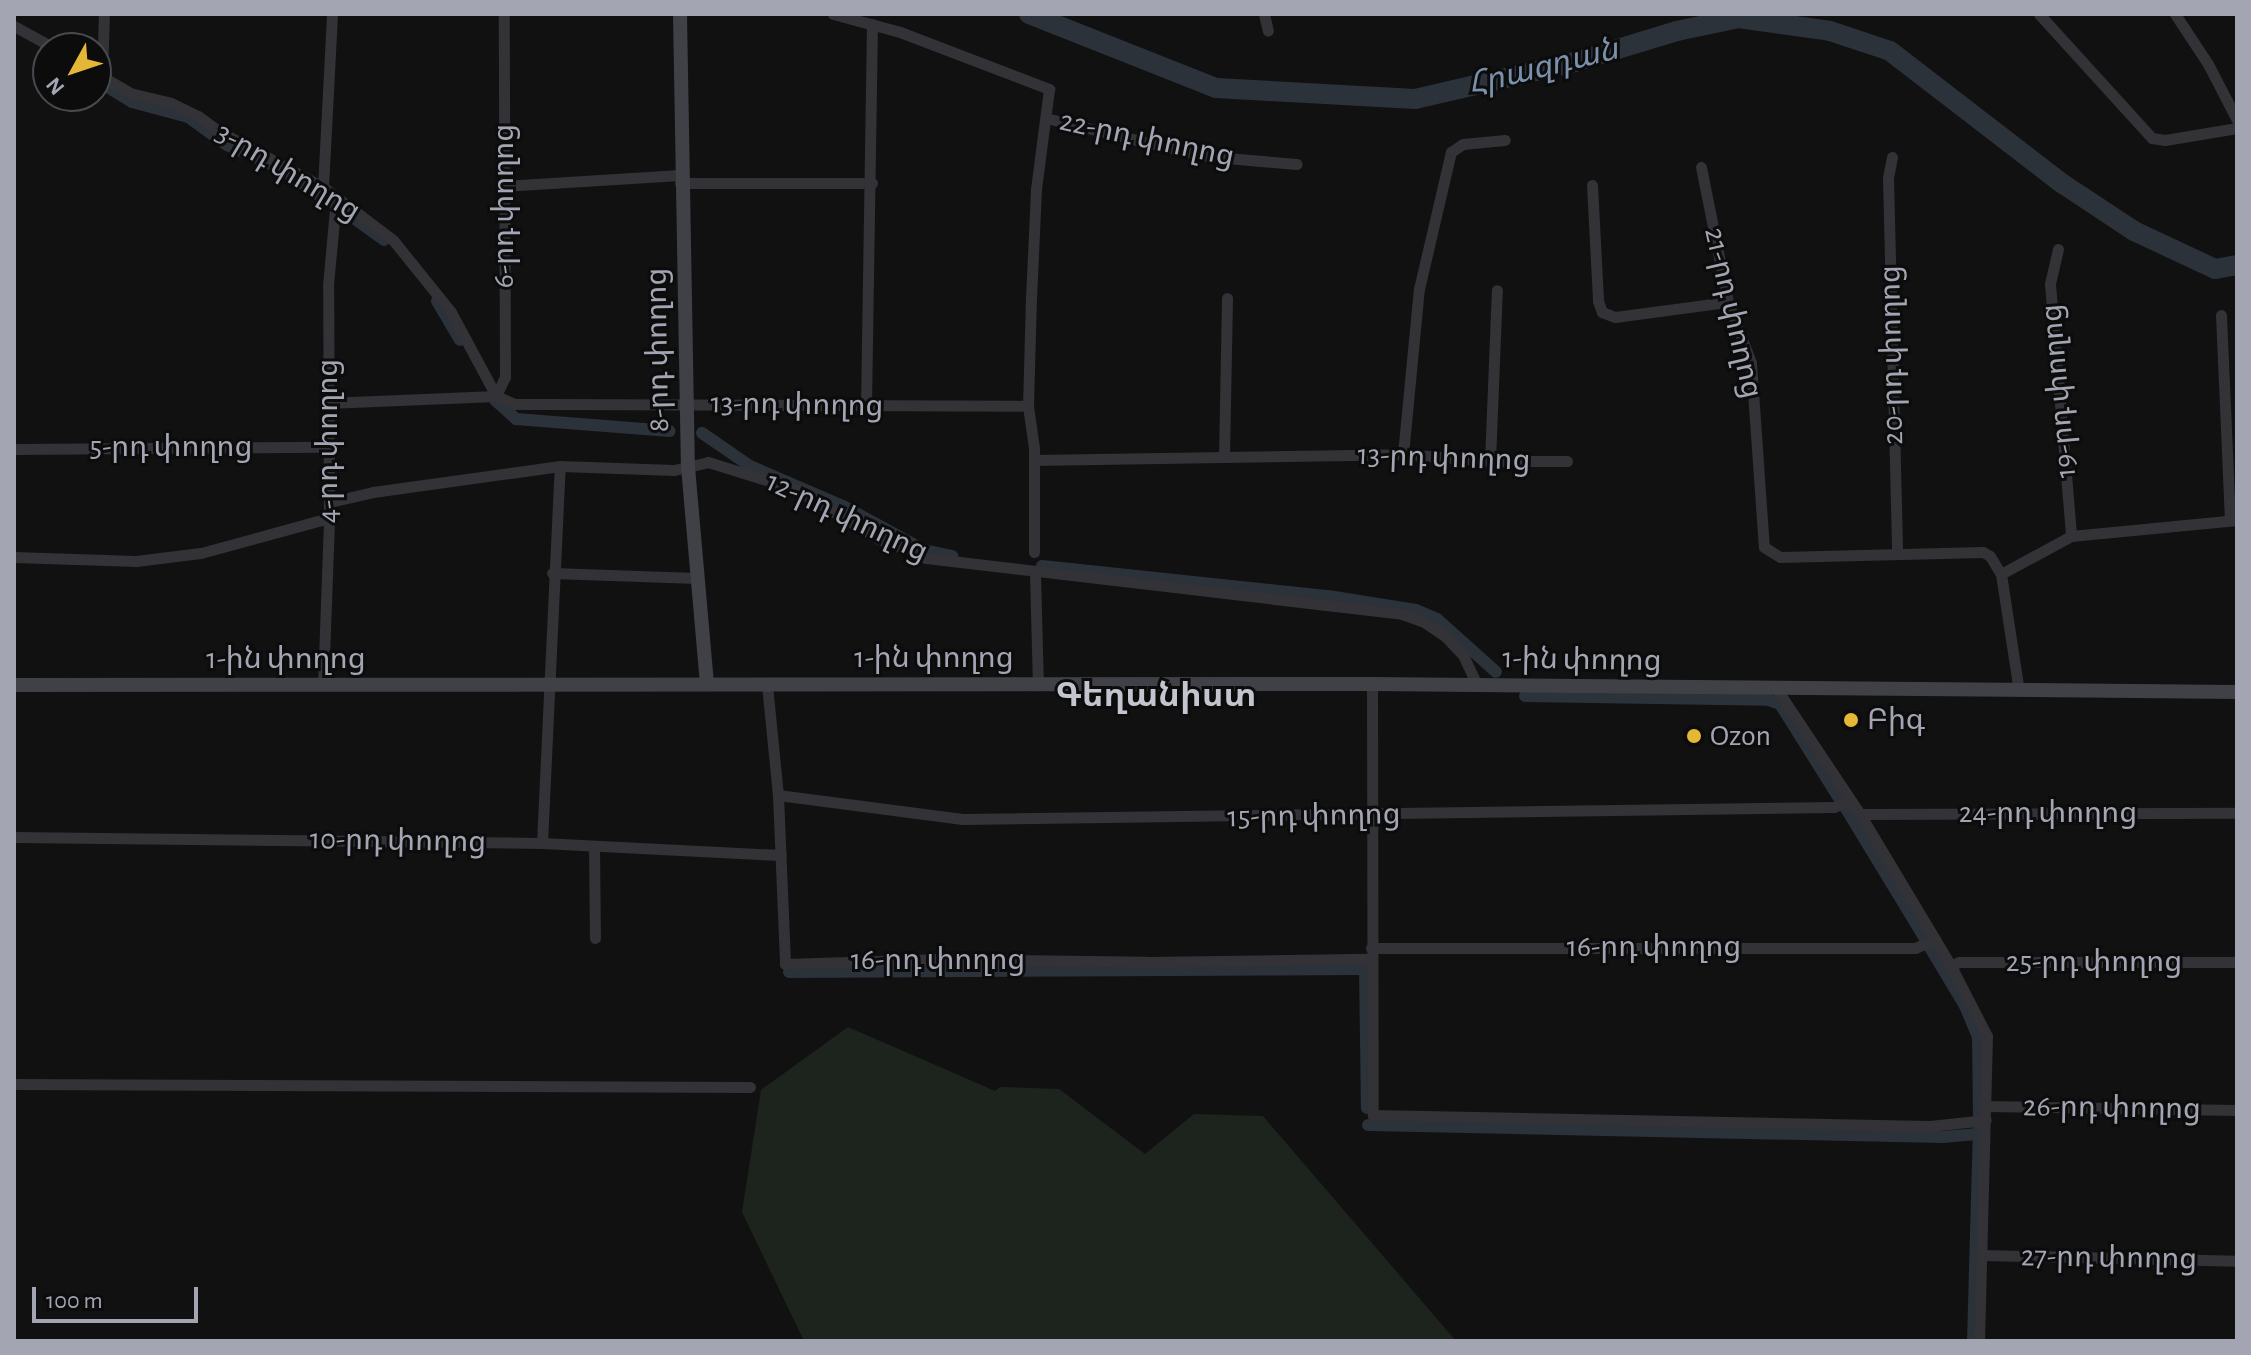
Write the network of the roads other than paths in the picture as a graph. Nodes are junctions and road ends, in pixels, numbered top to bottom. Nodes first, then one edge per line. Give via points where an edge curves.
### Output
1 (332, 14) edge
2 (504, 14) edge
3 (680, 14) edge
4 (833, 14) edge
5 (1264, 14) edge
6 (2039, 14) edge
7 (2175, 14) edge
8 (872, 24) junction
9 (14, 26) edge
10 (1268, 31) dead end
11 (32, 36) edge
12 (112, 83) edge
13 (1046, 118) junction
14 (2237, 120) edge
15 (2237, 128) edge
16 (1505, 140) dead end
17 (1892, 157) dead end
18 (1297, 164) dead end
19 (1701, 167) dead end
20 (680, 179) junction
21 (872, 183) junction
22 (1592, 185) dead end
23 (505, 186) junction
24 (323, 187) junction
25 (336, 198) junction
26 (2058, 249) dead end
27 (1497, 290) dead end
28 (1227, 298) dead end
29 (1728, 302) junction
30 (2221, 315) dead end
31 (496, 396) junction
32 (327, 403) junction
33 (686, 404) junction
34 (866, 406) junction
35 (1028, 406) junction
36 (328, 447) junction
37 (14, 449) edge
38 (1403, 454) junction
39 (1224, 456) junction
40 (1034, 460) junction
41 (1490, 461) junction
42 (1567, 461) dead end
43 (560, 466) junction
44 (688, 467) junction
45 (330, 502) junction
46 (329, 518) junction
47 (2234, 520) edge
48 (2071, 536) junction
49 (1034, 552) dead end
50 (1897, 554) junction
51 (14, 557) edge
52 (552, 573) junction
53 (1035, 573) junction
54 (2001, 574) junction
55 (697, 578) junction
56 (550, 684) junction
57 (707, 684) junction
58 (1038, 684) junction
59 (1372, 684) junction
60 (14, 685) edge
61 (323, 685) junction
62 (767, 685) junction
63 (1477, 685) junction
64 (1776, 688) junction
65 (2019, 691) junction
66 (2237, 692) edge
67 (778, 795) junction
68 (1850, 800) junction
69 (2237, 813) edge
70 (1860, 814) junction
71 (1372, 816) junction
72 (14, 837) edge
73 (542, 843) junction
74 (594, 846) junction
75 (781, 855) junction
76 (595, 938) dead end
77 (1935, 939) junction
78 (1371, 954) junction
79 (2237, 962) edge
80 (1951, 966) junction
81 (14, 1084) edge
82 (750, 1087) dead end
83 (1986, 1106) junction
84 (2237, 1110) edge
85 (1986, 1120) junction
86 (1982, 1255) junction
87 (2237, 1261) edge
88 (1979, 1341) edge

1 - 24 street
2 - 23 street, 6-րդ փողոց
3 - 20 main road, 8-րդ փողոց
4 - 8 street
5 - 10 street
6 - 15 street via 2152,138
7 - 14 street
8 - 13 street via 1049,89
8 - 21 street
9 - 11 street
12 - 24 street, 3-րդ փողոց via 198,116
13 - 18 street, 22-րդ փողոց via 1203,156
13 - 35 street via 1036,189
16 - 38 street via 1463,144 1451,152 1419,289
17 - 50 street, 20-րդ փողոց
19 - 29 street, 21-րդ փողոց
20 - 21 street
20 - 23 street
20 - 33 main road, 8-րդ փողոց
21 - 34 street
22 - 29 street via 1602,312 1615,317
23 - 31 street, 6-րդ փողոց via 505,377
24 - 25 street, 3-րդ փողոց
25 - 31 street, 3-րդ փողոց via 393,240 418,269 451,312
25 - 32 street, 4-րդ փողոց via 328,285
26 - 48 street, 19-րդ փողոց via 2050,284
27 - 41 street
28 - 39 street
29 - 50 street, 21-րդ փողոց via 1751,363 1764,547 1771,554
30 - 47 street
31 - 32 street, 13-րդ փողոց
31 - 33 street, 13-րդ փողոց via 515,404
32 - 36 street, 4-րդ փողոց
33 - 34 street, 13-րդ փողոց
33 - 44 main road, 8-րդ փողոց
34 - 35 street, 13-րդ փողոց
35 - 40 street
36 - 37 street, 5-րդ փողոց
36 - 45 street, 4-րդ փողոց
38 - 39 street, 13-րդ փողոց
38 - 41 street, 13-րդ փողոց
39 - 40 street, 13-րդ փողոց
40 - 49 street
41 - 42 street, 13-րդ փողոց
43 - 44 street, 12-րդ փողոց
43 - 45 street, 12-րդ փողոց
43 - 52 street
44 - 53 street, 12-րդ փողոց via 708,462 795,489 879,539 926,558
44 - 55 main road, 8-րդ փողոց
45 - 46 street, 4-րդ փողոց
46 - 51 street via 201,553 136,561
46 - 61 street, 4-րդ փողոց
47 - 48 street
48 - 54 street
50 - 54 street via 1983,552
52 - 55 street
52 - 56 street
53 - 58 street
53 - 63 street, 12-րդ փողոց via 1402,614 1446,637 1463,655
54 - 65 street
55 - 57 main road, 8-րդ փողոց
56 - 57 main road, 1-ին փողոց
56 - 61 main road, 1-ին փողոց
56 - 73 street
57 - 62 main road, 1-ին փողոց
58 - 59 main road, 1-ին փողոց
58 - 62 main road, 1-ին փողոց
59 - 63 main road, 1-ին փողոց
59 - 71 street
60 - 61 main road, 1-ին փողոց
62 - 67 street, 16-րդ փողոց
63 - 64 main road, 1-ին փողոց
64 - 65 main road, 1-ին փողոց
64 - 68 street
65 - 66 main road, 1-ին փողոց
67 - 71 street, 15-րդ փողոց via 962,819
67 - 75 street, 16-րդ փողոց
68 - 70 street
68 - 71 street, 15-րդ փողոց via 1834,807
69 - 70 street, 24-րդ փողոց
70 - 77 street
71 - 78 street
72 - 73 street, 10-րդ փողոց
73 - 74 street, 10-րդ փողոց
74 - 75 street, 10-րդ փողոց
74 - 76 street
75 - 78 street, 16-րդ փողոց via 785,964 941,959 1146,962
77 - 78 street, 16-րդ փողոց via 1915,948
77 - 80 street
78 - 85 street via 1373,1115 1930,1126
79 - 80 street, 25-րդ փողոց
80 - 83 street via 1987,1036
81 - 82 street
83 - 84 street, 26-րդ փողոց
83 - 85 street
85 - 86 street
86 - 87 street, 27-րդ փողոց
86 - 88 street

